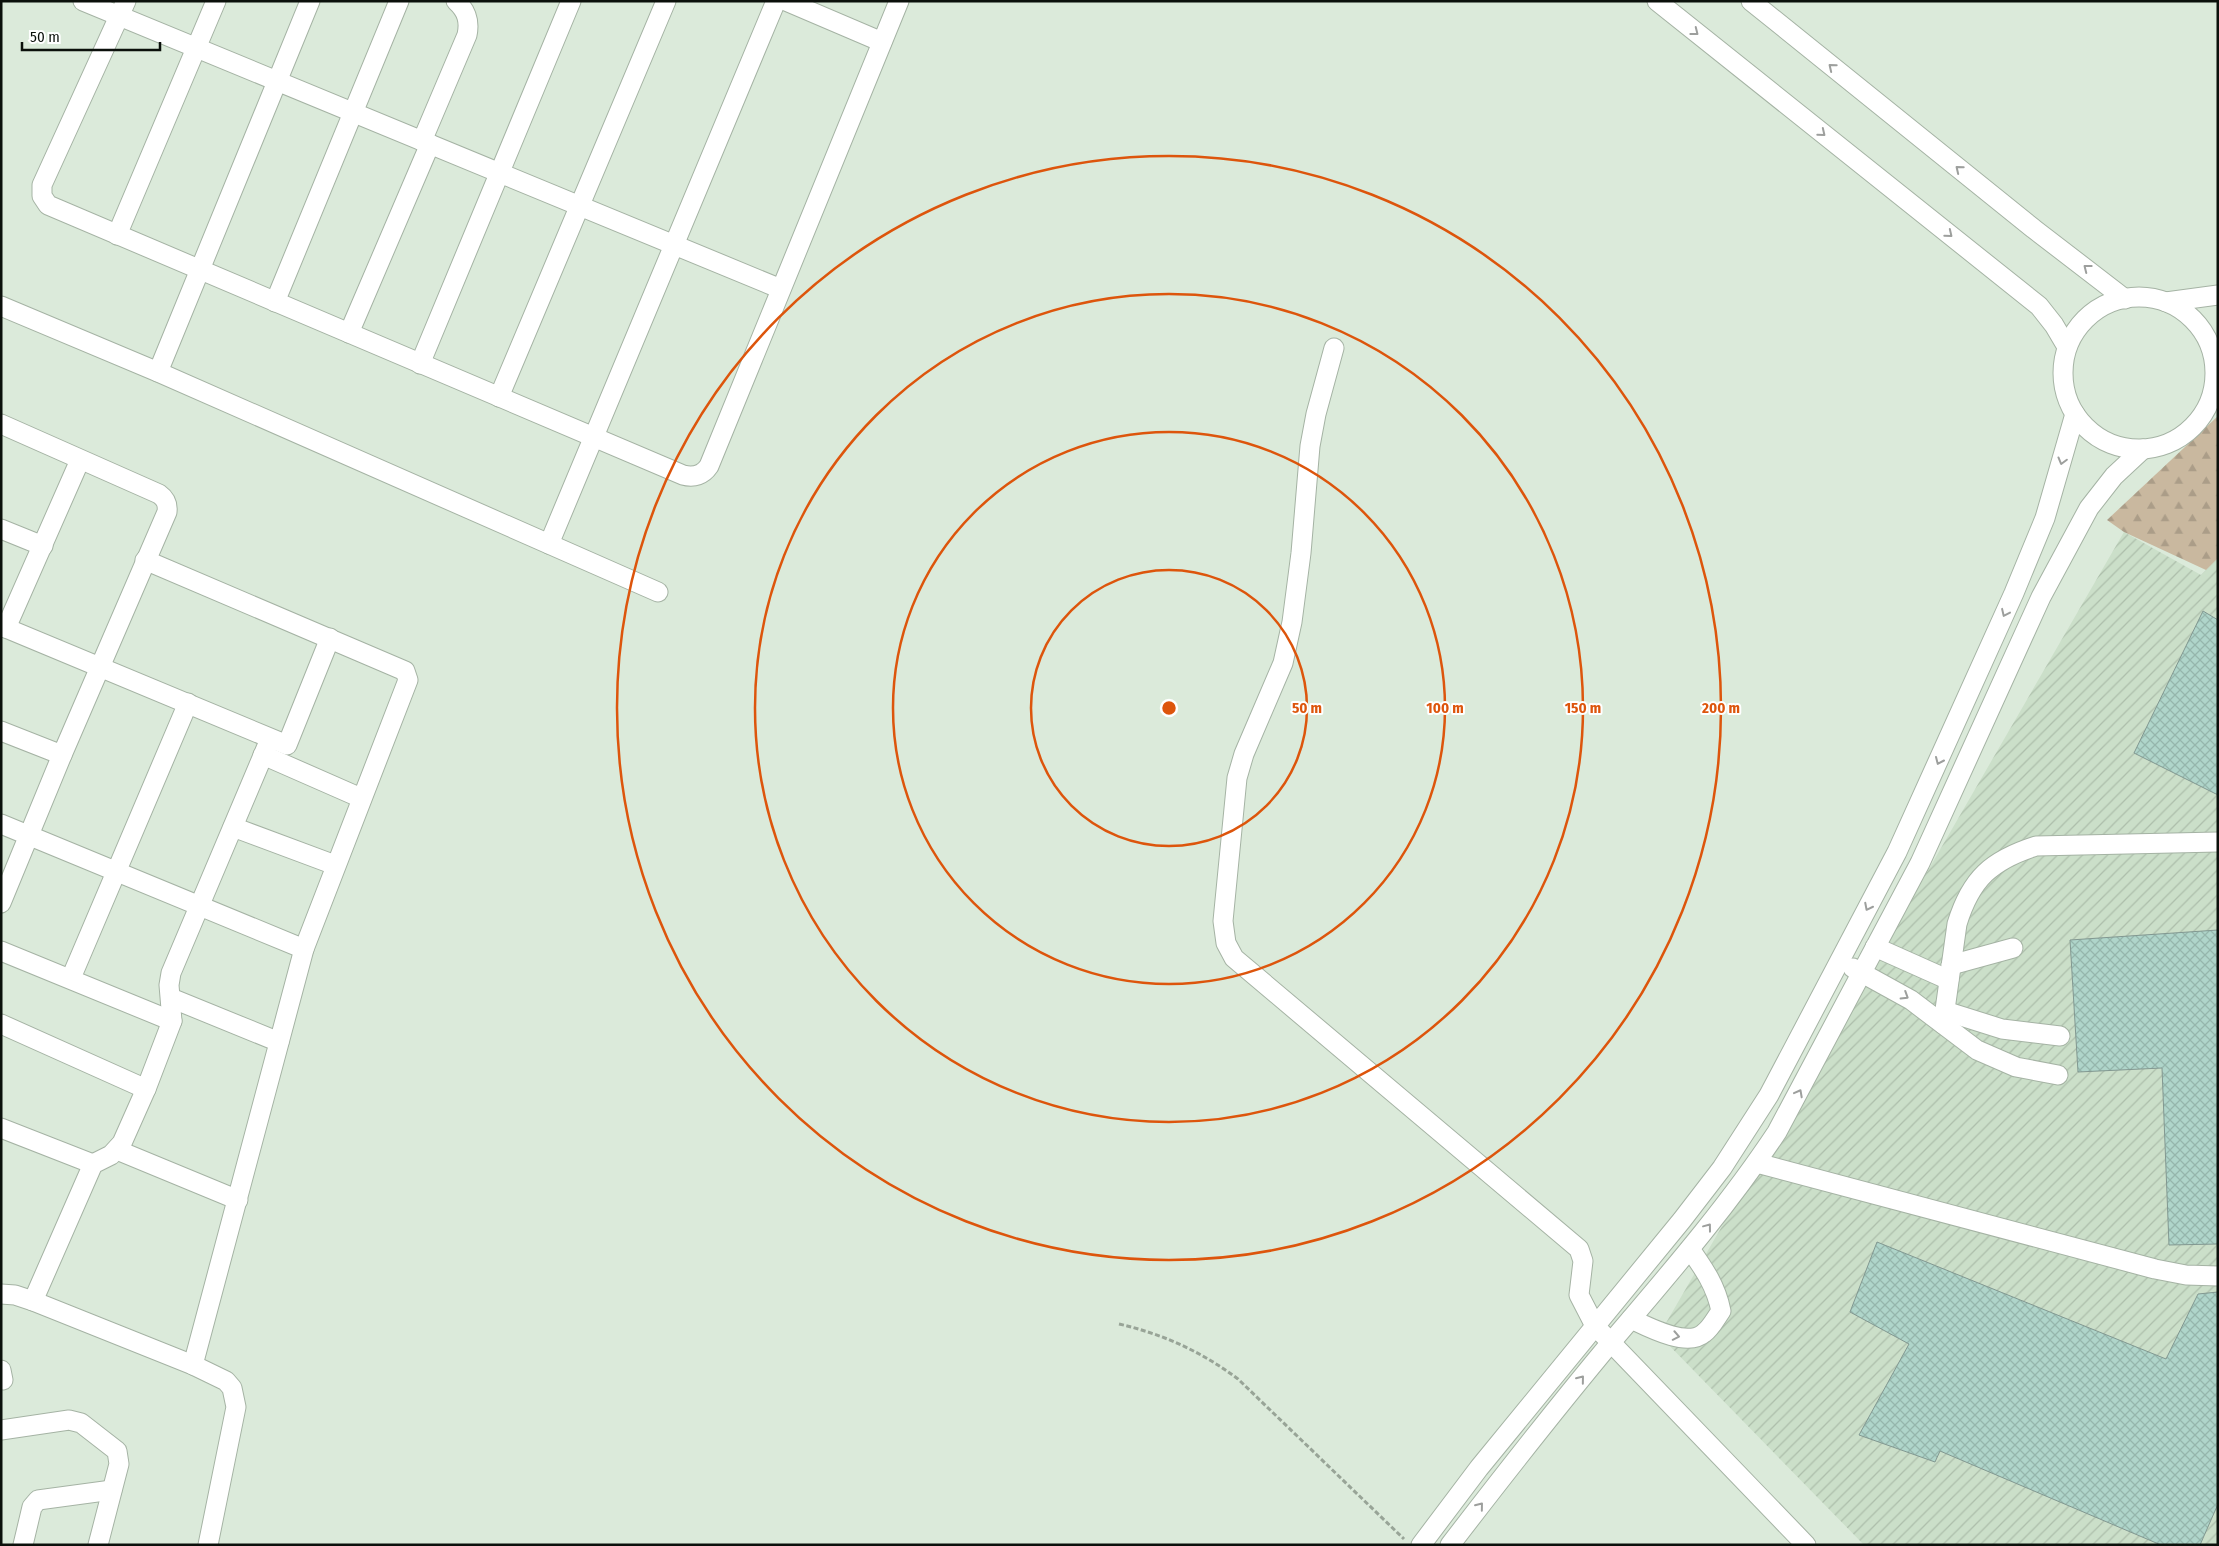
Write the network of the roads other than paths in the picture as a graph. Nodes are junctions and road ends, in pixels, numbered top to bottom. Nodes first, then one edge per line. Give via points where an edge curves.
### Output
1 (82, 1) edge
2 (216, 1) edge
3 (310, 1) edge
4 (399, 1) edge
5 (456, 1) edge
6 (570, 1) edge
7 (666, 1) edge
8 (776, 1) edge
9 (786, 1) edge
10 (899, 1) edge
11 (1657, 1) edge
12 (1751, 1) edge
13 (122, 9) edge
14 (882, 42) junction
15 (196, 48) junction
16 (277, 81) junction
17 (353, 113) junction
18 (426, 143) junction
19 (500, 173) junction
20 (580, 206) junction
21 (117, 236) junction
22 (674, 245) junction
23 (200, 271) junction
24 (781, 289) junction
25 (2218, 295) edge
26 (2125, 299) junction
27 (275, 302) junction
28 (2166, 302) junction
29 (1, 306) edge
30 (349, 333) junction
31 (2067, 347) junction
32 (1334, 348) dead end
33 (420, 364) junction
34 (158, 372) junction
35 (2216, 382) edge
36 (499, 397) junction
37 (2075, 414) junction
38 (1, 424) edge
39 (594, 437) junction
40 (2143, 448) junction
41 (80, 460) junction
42 (1, 528) edge
43 (549, 544) junction
44 (43, 546) junction
45 (145, 560) junction
46 (658, 592) dead end
47 (5, 618) edge
48 (330, 638) junction
49 (100, 666) junction
50 (188, 703) junction
51 (1, 731) edge
52 (267, 747) junction
53 (62, 755) junction
54 (361, 798) junction
55 (1, 824) edge
56 (233, 826) junction
57 (30, 836) junction
58 (2218, 842) edge
59 (335, 865) junction
60 (118, 872) junction
61 (1, 903) edge
62 (199, 905) junction
63 (1876, 947) junction
64 (2013, 948) dead end
65 (304, 949) junction
66 (3, 957) edge
67 (1840, 961) junction
68 (1950, 972) junction
69 (1863, 973) junction
70 (71, 978) junction
71 (170, 998) junction
72 (1944, 1018) junction
73 (172, 1021) junction
74 (1, 1024) edge
75 (2060, 1036) dead end
76 (279, 1042) junction
77 (2058, 1075) dead end
78 (146, 1089) junction
79 (1, 1128) edge
80 (117, 1150) junction
81 (1757, 1163) junction
82 (93, 1164) junction
83 (238, 1200) junction
84 (1690, 1249) junction
85 (2218, 1276) edge
86 (1, 1294) edge
87 (34, 1301) junction
88 (1631, 1319) junction
89 (1595, 1326) junction
90 (1611, 1342) junction
91 (193, 1366) junction
92 (1, 1430) edge
93 (112, 1490) junction
94 (22, 1545) edge
95 (98, 1545) edge
96 (208, 1545) edge
97 (1421, 1545) edge
98 (1450, 1545) edge
99 (1806, 1545) edge

1 - 13 street
2 - 15 street
3 - 16 street
4 - 17 street
5 - 18 street via 466,13 467,35
6 - 19 street
7 - 20 street
8 - 22 street
9 - 14 street
10 - 14 street
11 -> 31 street via 2039,306
26 -> 12 street
13 - 15 street
13 - 21 street via 41,191 48,205
14 - 24 street
15 - 16 street
15 - 21 street
16 - 17 street
16 - 23 street
17 - 18 street
17 - 27 street
18 - 19 street
18 - 30 street
19 - 20 street
19 - 33 street
20 - 22 street
20 - 36 street
21 - 23 street
22 - 24 street
22 - 39 street
23 - 27 street
23 - 34 street
24 - 39 street via 709,466 703,473 684,475
25 - 28 street
26 - 28 street via 2137,297
26 - 31 street via 2093,312 2078,327
27 - 30 street
28 - 35 street via 2182,309 2199,325 2211,346
29 - 34 street
30 - 33 street
31 - 37 street via 2063,368 2065,390
32 - 89 street via 1310,446 1292,622 1284,655 1237,778 1223,921 1226,943 1234,958 1579,1249 1583,1261 1578,1295
33 - 36 street
34 - 43 street
35 - 40 street via 2205,413 2190,431 2169,443
36 - 39 street
37 - 40 street via 2105,441 2126,448
37 -> 67 street via 2045,518 2014,594 1897,852
38 - 41 street
39 - 43 street
40 - 63 street via 2114,476 2090,508 2041,597 1947,806
41 - 44 street
41 - 45 street via 159,494 166,501 167,512
42 - 44 street
43 - 46 street
44 - 47 street
45 - 48 street
45 - 49 street
47 - 49 street
48 - 52 street via 288,745
48 - 54 street via 407,674 408,680
49 - 50 street
49 - 53 street
50 - 52 street
50 - 60 street
51 - 53 street
52 - 54 street
52 - 56 street
53 - 57 street
54 - 59 street
55 - 57 street
56 - 59 street
56 - 62 street
57 - 60 street
57 - 61 street
58 - 68 street via 2036,846 2011,854 1979,878 1970,894 1958,924
59 - 65 street
60 - 62 street
60 - 70 street
62 - 65 street
62 - 71 street via 170,977
63 - 68 street
63 - 69 street
64 - 68 street
65 - 76 street
66 - 70 street
67 - 69 street
67 - 89 street via 1769,1095 1727,1161
68 - 72 street
69 -> 72 street
81 -> 69 street via 1794,1104
70 - 73 street
71 - 73 street
71 - 76 street
72 - 75 street
72 - 77 street via 1977,1050 2016,1067
73 - 78 street
74 - 78 street
76 - 83 street
78 - 80 street
79 - 82 street
80 - 82 street
80 - 83 street
84 -> 81 street
81 - 85 street via 2154,1269
82 - 87 street
83 - 91 street
84 - 88 street
88 -> 84 street via 1671,1335 1689,1338 1704,1334 1721,1311 1713,1284
86 - 87 street
87 - 91 street
88 - 90 street
89 - 90 street
89 - 97 street
98 -> 90 street
90 - 99 street
91 - 96 street via 226,1381 232,1388 236,1407
92 - 93 street via 69,1420 81,1423 117,1451 119,1464
93 - 94 street via 38,1500 32,1507
93 - 95 street

